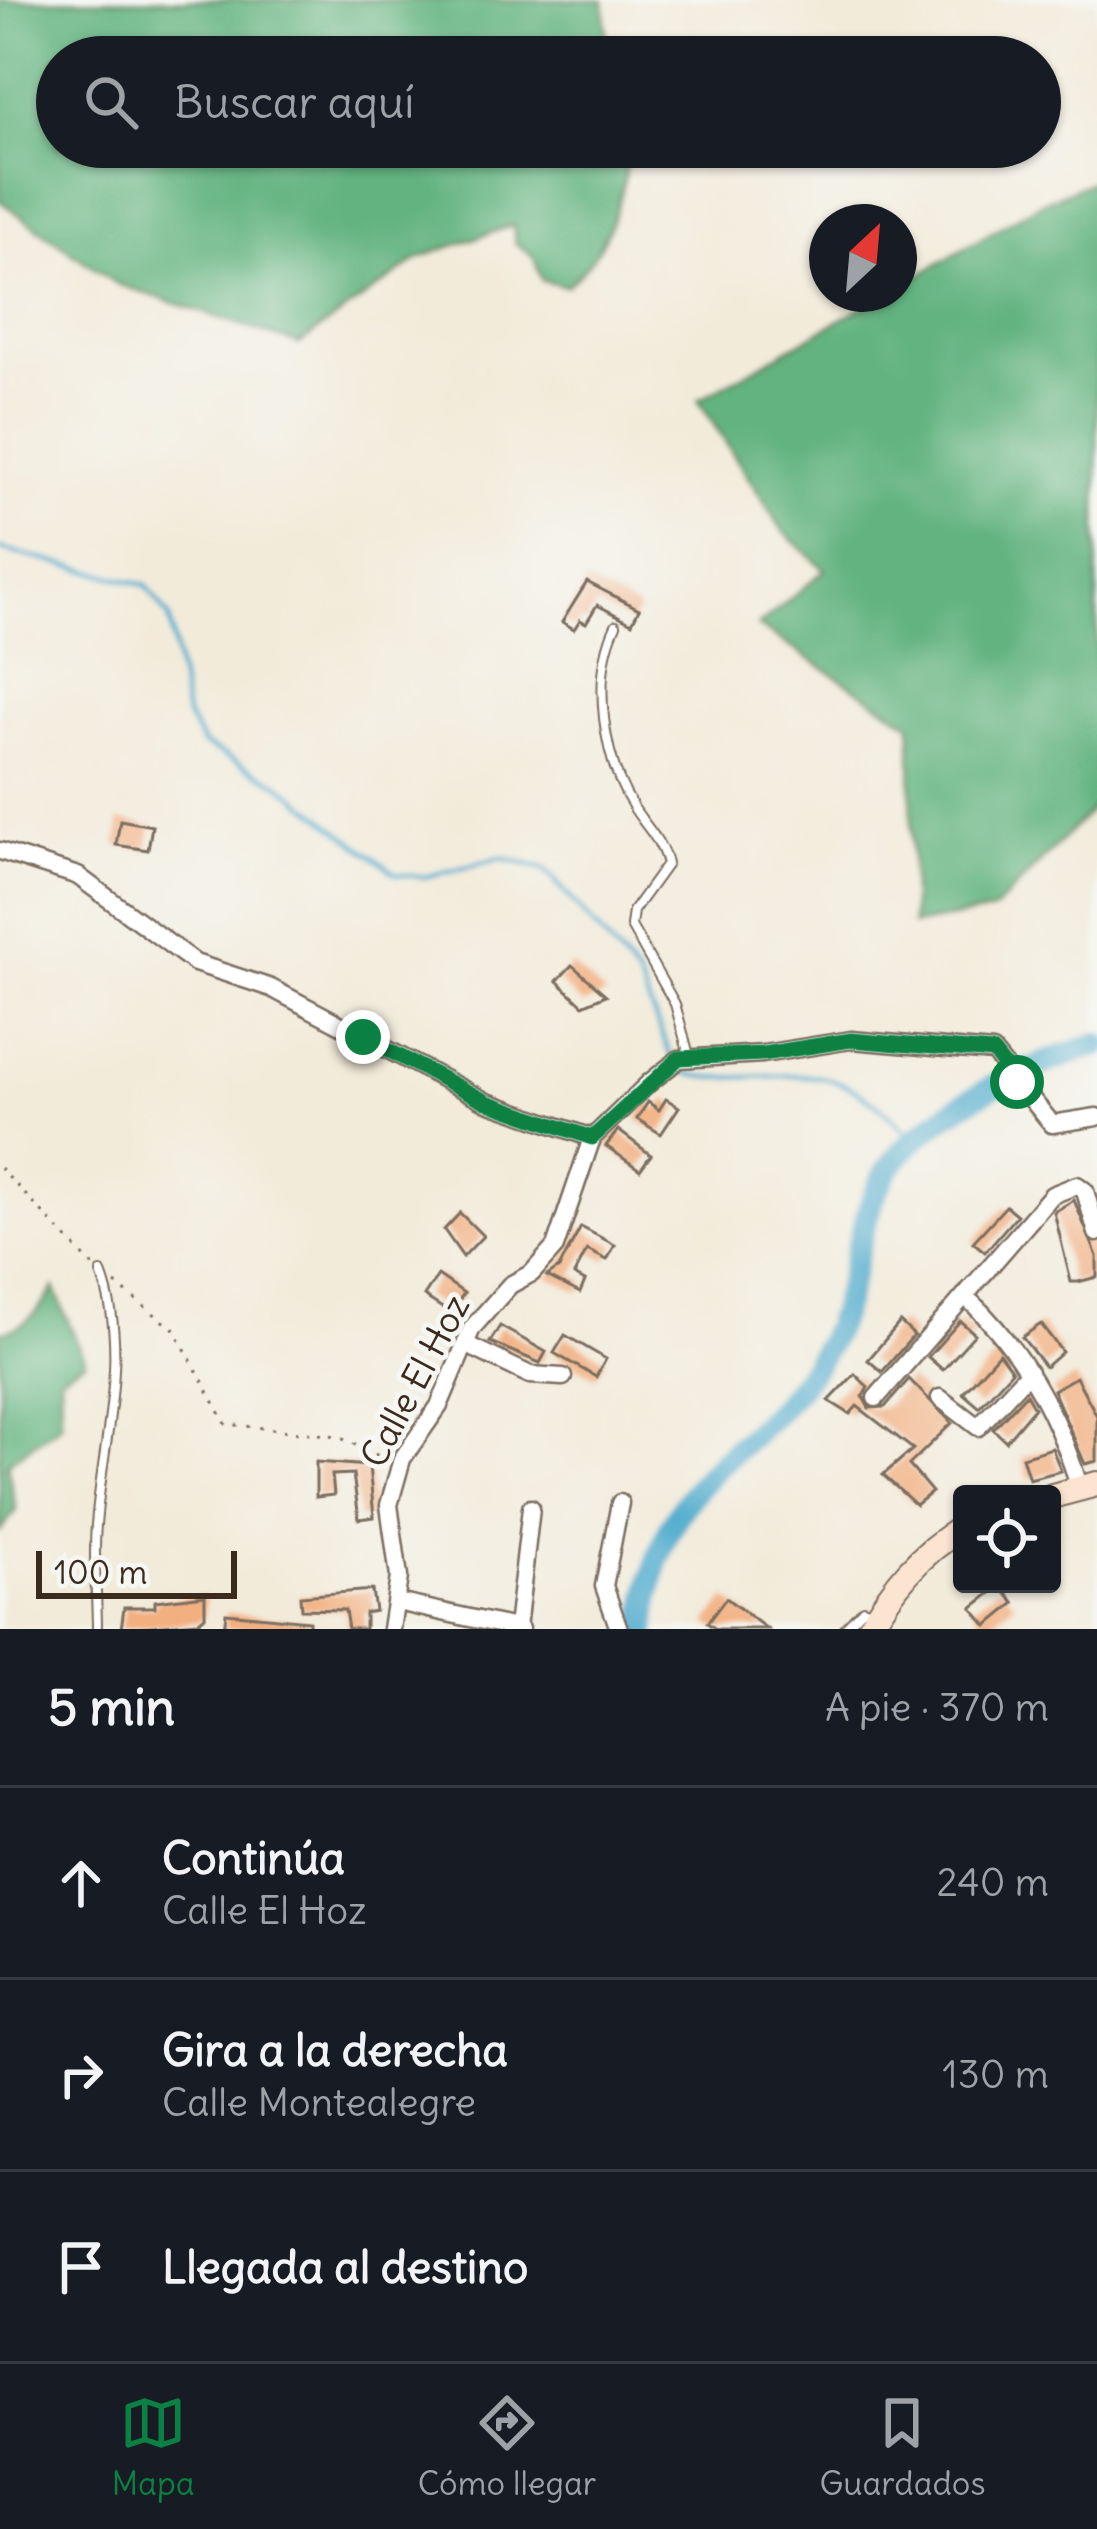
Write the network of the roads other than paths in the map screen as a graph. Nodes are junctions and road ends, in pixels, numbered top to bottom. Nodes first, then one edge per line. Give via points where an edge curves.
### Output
1 (616, 625) dead end
2 (0, 850) edge
3 (678, 1061) junction
4 (1097, 1117) edge
5 (592, 1138) junction
6 (1097, 1233) edge
7 (100, 1273) road end
8 (965, 1296) junction
9 (465, 1344) junction
10 (1029, 1372) junction
11 (563, 1377) dead end
12 (876, 1398) dead end
13 (940, 1398) dead end
14 (1089, 1486) edge
15 (620, 1503) dead end
16 (531, 1508) dead end
17 (953, 1534) edge
18 (397, 1602) junction
19 (872, 1622) edge
20 (98, 1629) edge
21 (391, 1629) edge
22 (518, 1629) edge
23 (619, 1629) edge
24 (844, 1629) edge

1 - 3 lane via 606,652 607,736 631,805 667,864 631,926 674,1004
2 - 5 street via 77,876 195,963 272,988 487,1102
3 - 4 street via 851,1040 993,1052 1052,1124
3 - 5 street, Calle El Hoz
5 - 9 street, Calle El Hoz via 555,1247 510,1285
6 - 8 street via 1085,1191 1077,1185 1052,1195
7 - 20 lane via 113,1304 95,1528
8 - 10 street
8 - 12 street
9 - 11 street via 530,1375
9 - 18 street, Calle El Hoz via 439,1406 400,1466 389,1504
10 - 13 street via 977,1427
10 - 14 street
15 - 23 street via 604,1586
16 - 22 street
17 - 19 street via 919,1558
18 - 21 street, Calle El Hoz
18 - 22 street
19 - 24 lane via 863,1609

